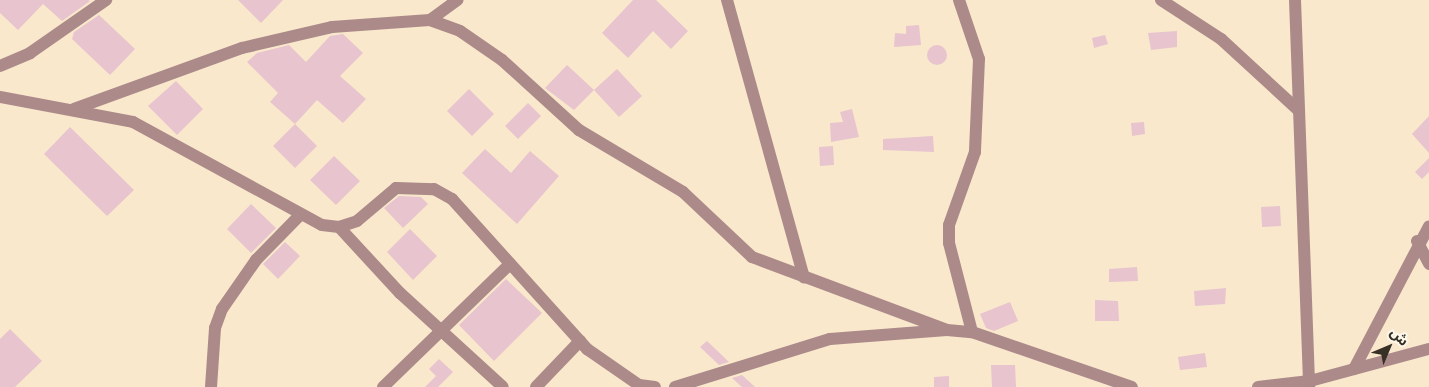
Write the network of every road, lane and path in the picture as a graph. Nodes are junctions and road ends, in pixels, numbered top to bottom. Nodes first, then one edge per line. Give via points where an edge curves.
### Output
1 (106, 0) edge
2 (458, 0) edge
3 (727, 0) edge
4 (959, 0) edge
5 (1161, 0) edge
6 (1295, 0) edge
7 (430, 20) junction
8 (0, 66) edge
9 (0, 97) edge
10 (74, 109) junction
11 (1297, 109) junction
12 (300, 215) junction
13 (1429, 226) edge
14 (339, 227) junction
15 (1417, 241) junction
16 (510, 264) junction
17 (1429, 264) edge
18 (804, 278) junction
19 (441, 330) junction
20 (947, 330) junction
21 (972, 332) junction
22 (580, 341) junction
23 (1429, 349) edge
24 (1354, 369) junction
25 (1310, 384) edge
26 (386, 386) edge
27 (210, 387) edge
28 (503, 387) edge
29 (536, 387) edge
30 (655, 387) edge
31 (675, 387) edge
32 (1132, 387) edge
33 (1258, 387) edge

1 - 8 street via 30,53
2 - 7 street
3 - 18 street
4 - 21 street via 979,59 975,152 949,225 949,243
5 - 11 street via 1221,39
6 - 11 street
7 - 10 street via 332,27 242,48
7 - 18 street via 460,30 502,60 579,130 683,192 752,257
9 - 10 street
10 - 12 street via 133,122
11 - 25 street
12 - 14 street
12 - 27 street via 256,260 222,309 215,328
13 - 15 street
14 - 16 street via 357,221 396,188 434,189 452,199
14 - 19 street
15 - 17 street
15 - 24 street
16 - 19 street
16 - 22 street
18 - 20 street
19 - 26 street
19 - 28 street
20 - 21 street
20 - 31 street via 830,339
21 - 32 street
22 - 29 street
22 - 30 street via 613,370 639,385
23 - 24 street
24 - 25 street
25 - 33 street

